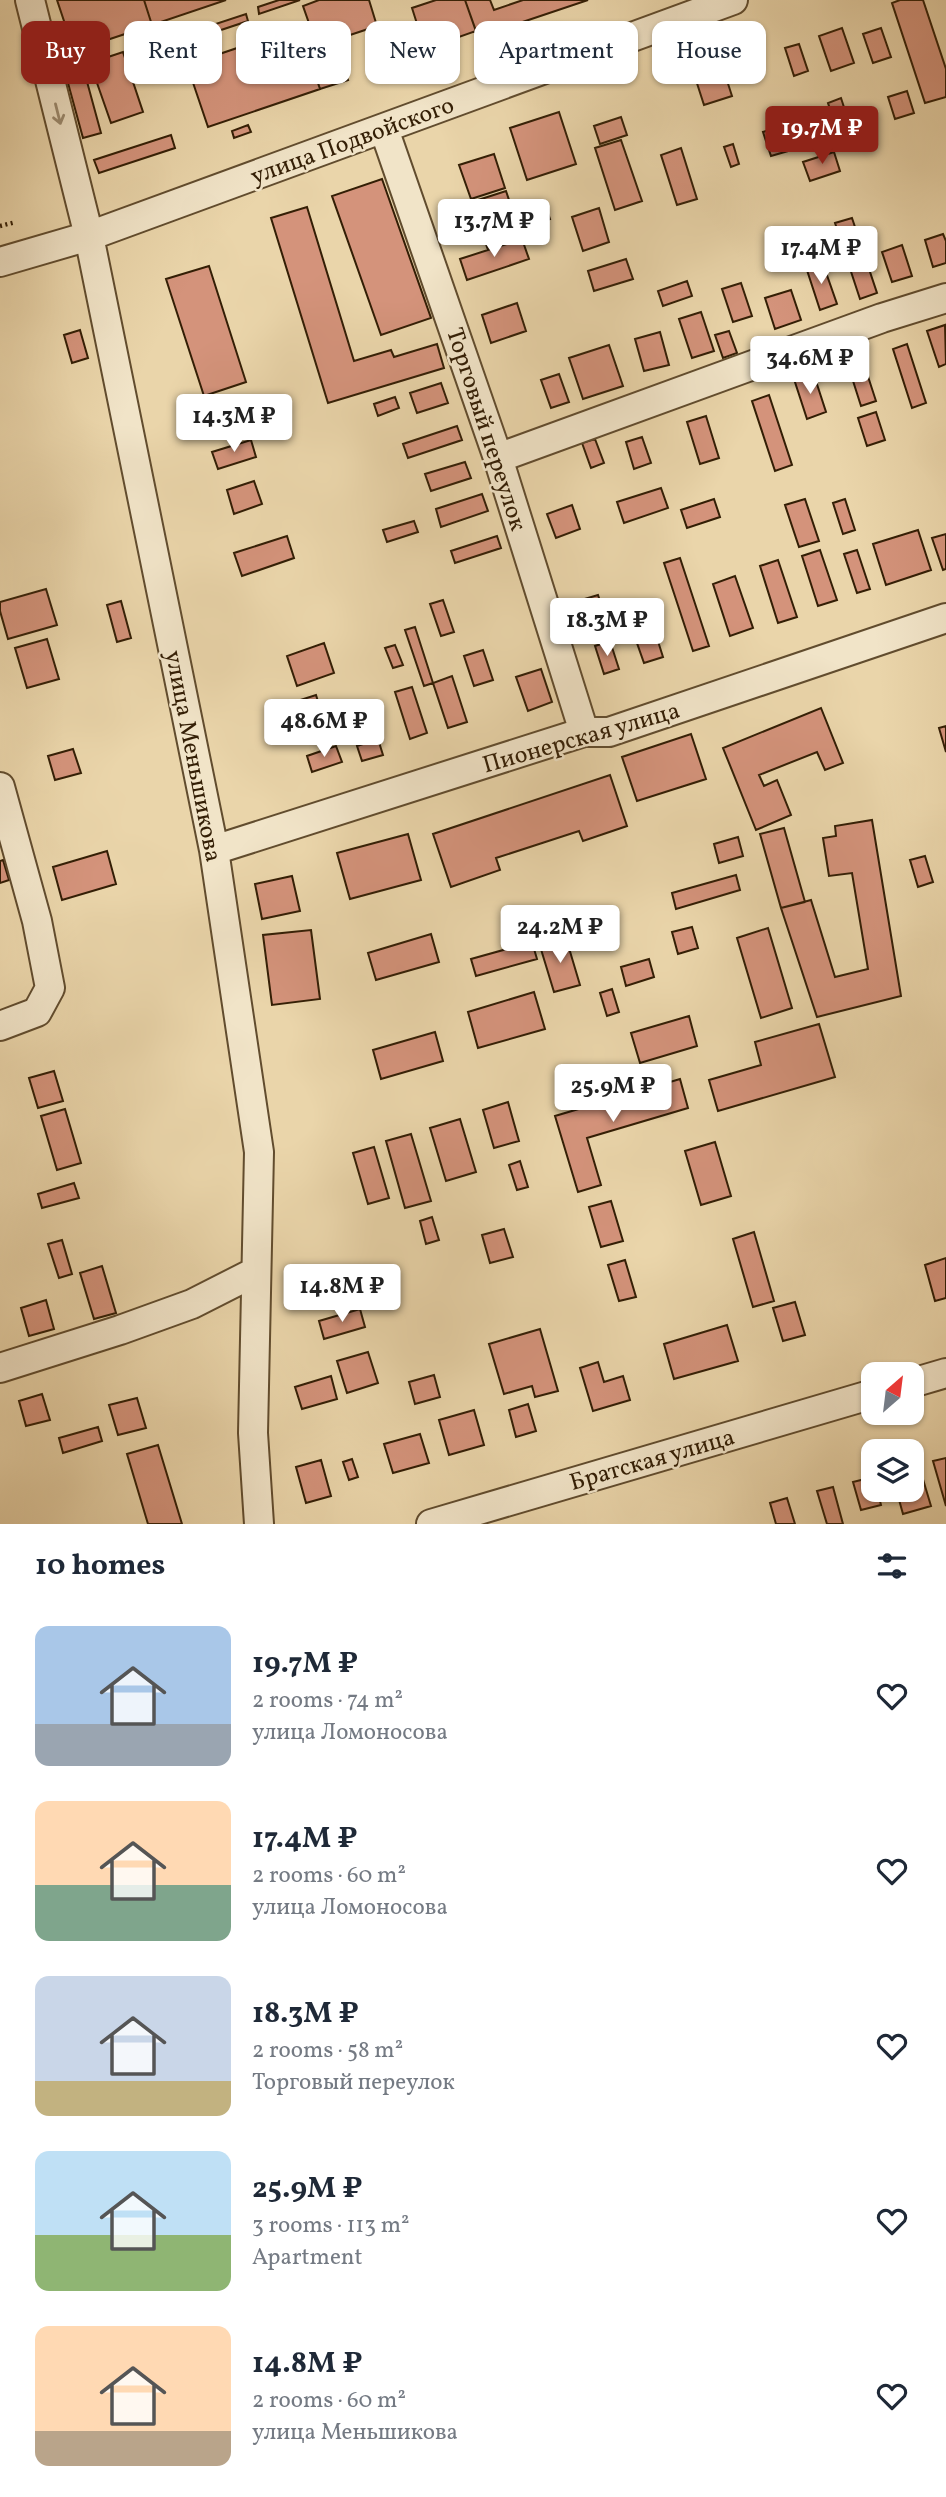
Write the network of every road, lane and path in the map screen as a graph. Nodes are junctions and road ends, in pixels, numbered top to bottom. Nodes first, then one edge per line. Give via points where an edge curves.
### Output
1 (30, 0) edge
2 (733, 0) edge
3 (384, 129) junction
4 (16, 222) dead end
5 (0, 226) edge
6 (89, 236) junction
7 (0, 262) edge
8 (946, 298) edge
9 (498, 458) junction
10 (946, 618) edge
11 (584, 732) junction
12 (0, 787) edge
13 (214, 850) junction
14 (0, 1026) edge
15 (255, 1272) junction
16 (0, 1368) edge
17 (946, 1373) edge
18 (924, 1379) edge
19 (861, 1398) edge
20 (259, 1524) edge
21 (431, 1524) edge

1 -> 6 street, улица Меньшикова
2 - 3 street, улица Подвойского
3 - 6 street, улица Подвойского
3 - 9 street, Торговый переулок
4 - 5 path
6 - 7 street, улица Подвойского
6 - 13 street, улица Меньшикова
8 - 9 street
9 - 11 street, Торговый переулок
10 - 11 street, Пионерская улица via 609,732
11 - 13 street, Пионерская улица
12 - 14 street via 37,921 50,988 37,1012
13 - 15 street, улица Меньшикова via 258,1152
15 - 16 street via 192,1304
15 - 20 street, улица Меньшикова via 253,1433
17 - 18 street
19 - 21 street, Братская улица

